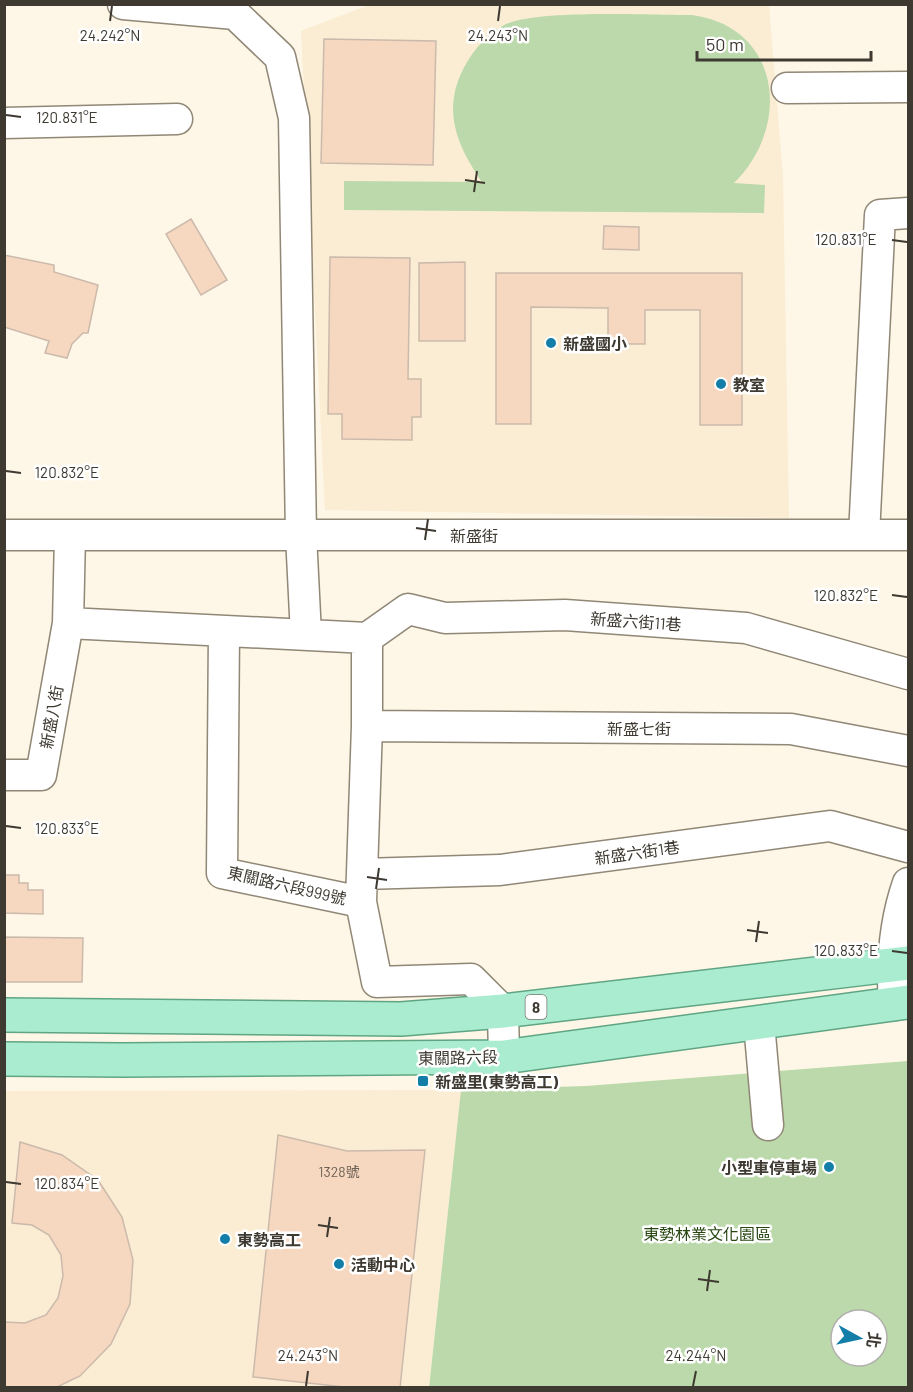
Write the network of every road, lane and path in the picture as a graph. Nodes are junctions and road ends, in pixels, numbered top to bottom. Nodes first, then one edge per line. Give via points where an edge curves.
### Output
1 (123, 4) edge
2 (909, 87) edge
3 (787, 88) dead end
4 (177, 120) dead end
5 (4, 123) edge
6 (909, 213) edge
7 (4, 534) edge
8 (70, 535) junction
9 (301, 535) junction
10 (864, 535) junction
11 (909, 535) edge
12 (68, 623) junction
13 (224, 631) junction
14 (306, 635) junction
15 (367, 638) junction
16 (909, 674) edge
17 (368, 726) junction
18 (909, 751) edge
19 (4, 775) edge
20 (909, 847) edge
21 (909, 883) edge
22 (362, 888) junction
23 (900, 965) edge
24 (901, 1003) edge
25 (503, 1011) junction
26 (4, 1015) edge
27 (160, 1016) junction
28 (759, 1023) junction
29 (504, 1057) junction
30 (4, 1059) edge
31 (162, 1060) junction
32 (768, 1125) dead end

1 - 9 street via 235,14 280,57 294,118
2 - 3 street
4 - 5 street
6 - 10 street via 880,215
7 - 8 street, 新盛街
8 - 9 street, 新盛街
8 - 12 street
9 - 10 street, 新盛街
9 - 14 street
10 - 11 street, 新盛街
12 - 13 street
12 - 19 street, 新盛八街 via 41,775
13 - 14 street
13 - 22 street, 東關路六段999號 via 222,873
14 - 15 street
15 - 16 street, 新盛六街11巷 via 408,609 445,618 576,616 746,628
15 - 17 street
17 - 18 street, 新盛七街 via 791,729
17 - 22 street
20 - 22 street, 新盛六街1巷 via 830,826
21 - 23 street via 899,909
22 - 25 street, 東關路六段999號 via 377,982 471,979
23 - 24 street
23 - 25 main road, 8
24 - 28 main road, 東關路六段
25 - 27 main road, 8 via 401,1019
25 - 29 street
26 - 27 main road, 8
27 - 31 main road
28 - 29 main road, 東關路六段
28 - 32 street
29 - 31 main road, 東關路六段
30 - 31 main road, 東關路六段

